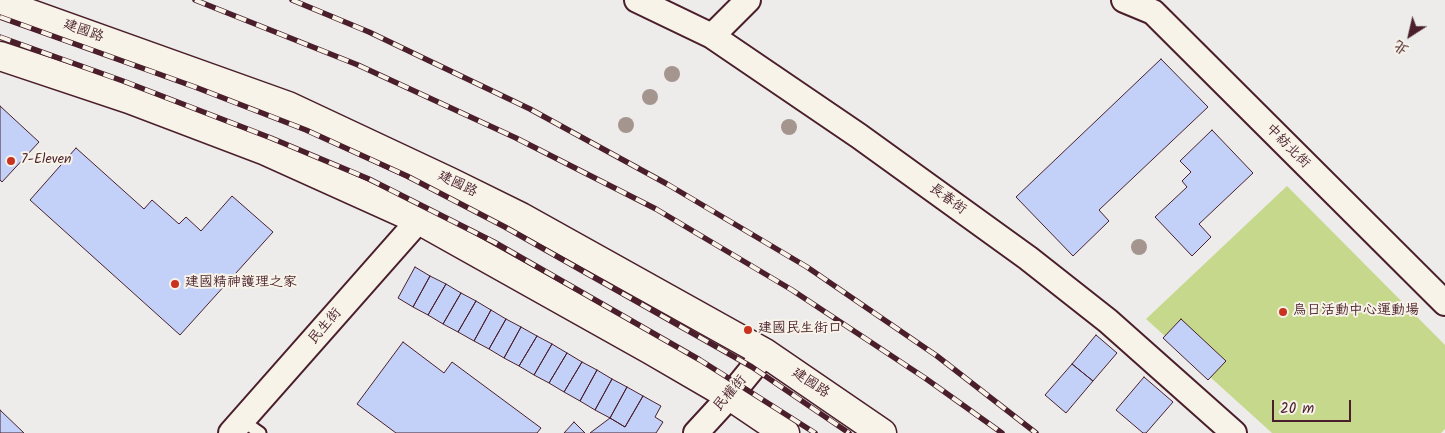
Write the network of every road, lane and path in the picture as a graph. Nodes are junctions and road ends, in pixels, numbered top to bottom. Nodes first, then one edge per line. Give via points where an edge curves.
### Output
1 (637, 0) edge
2 (748, 0) edge
3 (1124, 0) edge
4 (0, 3) edge
5 (712, 36) junction
6 (0, 56) edge
7 (419, 220) junction
8 (1445, 303) edge
9 (765, 353) junction
10 (730, 396) junction
11 (245, 429) edge
12 (696, 433) edge
13 (785, 433) edge
14 (882, 433) edge
15 (1234, 433) edge

1 - 5 street, 長春街
2 - 5 street
3 - 8 street, 中紡北街 via 1153,12
4 - 9 main road, 建國路 via 288,106 521,217
5 - 15 street, 長春街 via 859,136 1028,258 1108,321
6 - 7 main road via 129,99 266,152
7 - 10 main road
7 - 11 street, 民生街
9 - 10 street, 民權街
9 - 14 main road, 建國路
10 - 12 street, 民權街
10 - 13 main road

